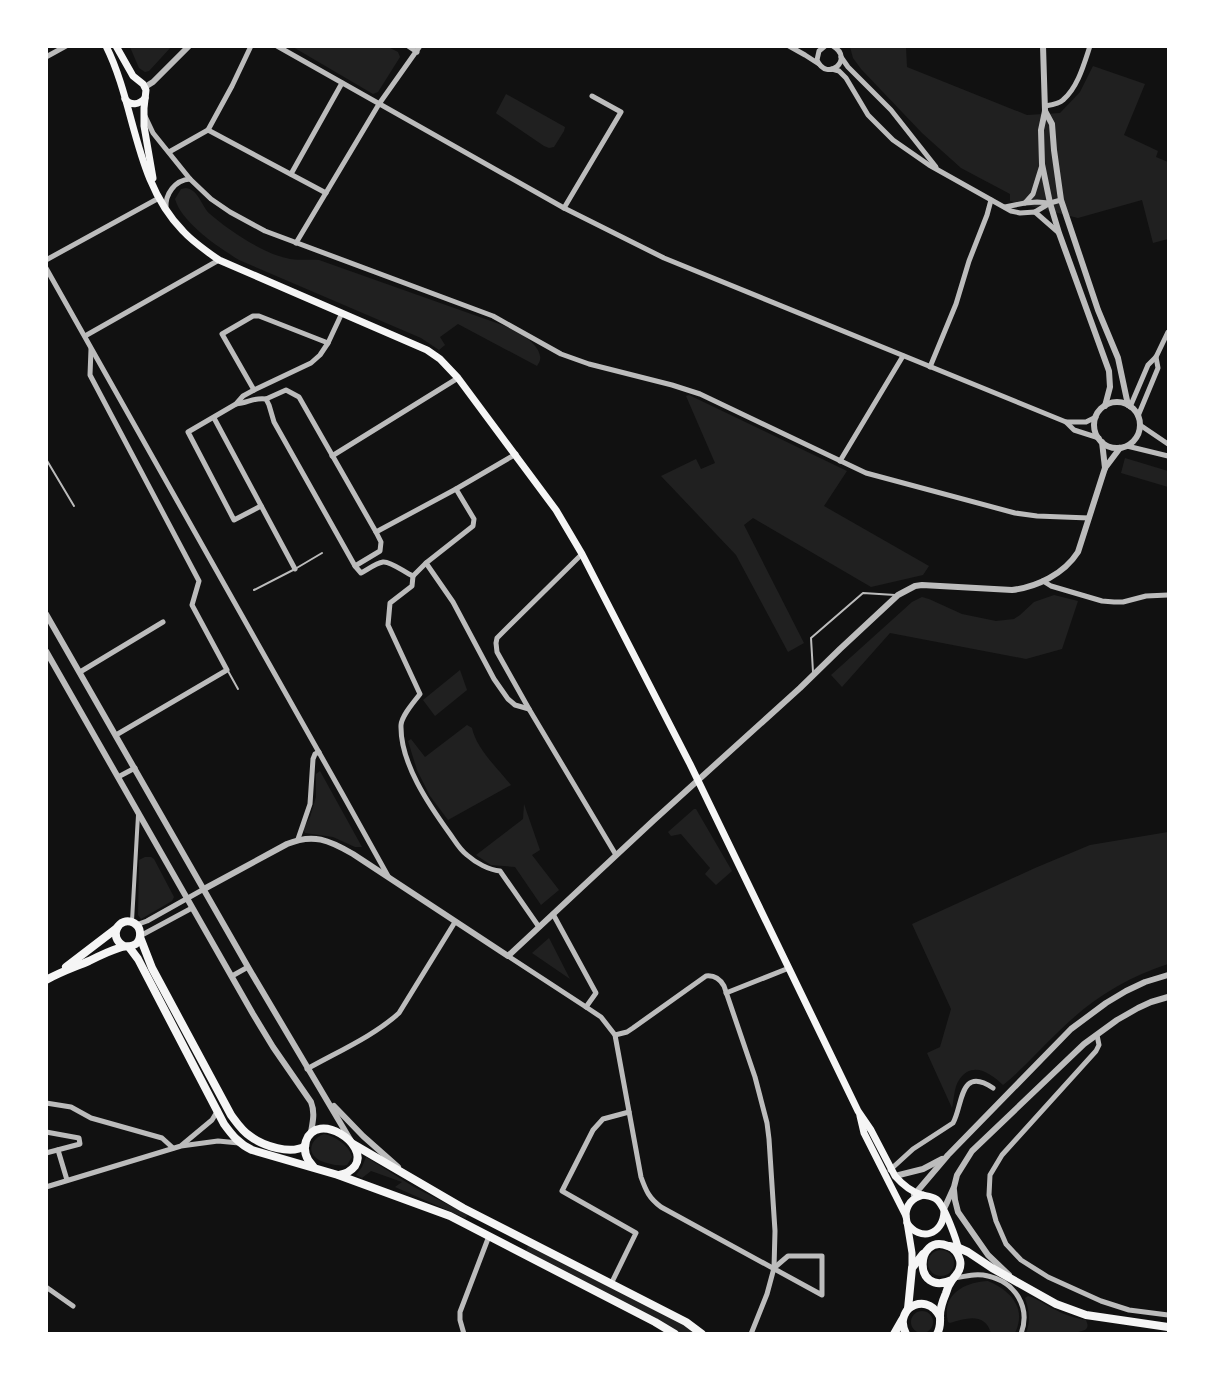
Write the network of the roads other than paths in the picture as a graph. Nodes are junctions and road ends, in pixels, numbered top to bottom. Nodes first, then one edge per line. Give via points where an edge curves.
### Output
1 (66, 46) edge
2 (106, 46) edge
3 (116, 46) edge
4 (189, 46) edge
5 (251, 46) edge
6 (277, 46) edge
7 (408, 46) edge
8 (789, 46) edge
9 (825, 46) edge
10 (1043, 46) edge
11 (1090, 46) edge
12 (837, 48) edge
13 (418, 49) edge
14 (46, 57) edge
15 (841, 57) junction
16 (819, 64) junction
17 (832, 69) junction
18 (137, 81) junction
19 (342, 83) junction
20 (145, 87) junction
21 (124, 95) junction
22 (592, 96) dead end
23 (145, 98) junction
24 (379, 105) junction
25 (1045, 109) junction
26 (145, 114) junction
27 (208, 130) junction
28 (169, 152) junction
29 (1042, 164) junction
30 (939, 171) junction
31 (291, 174) junction
32 (190, 179) junction
33 (154, 187) junction
34 (326, 193) junction
35 (159, 198) junction
36 (991, 200) junction
37 (1061, 200) junction
38 (1025, 203) junction
39 (1050, 203) junction
40 (1005, 207) junction
41 (564, 208) junction
42 (166, 209) junction
43 (1035, 212) junction
44 (1059, 233) junction
45 (296, 243) junction
46 (46, 260) edge
47 (219, 260) junction
48 (46, 268) edge
49 (342, 313) junction
50 (1168, 332) edge
51 (85, 336) junction
52 (328, 343) junction
53 (91, 347) junction
54 (903, 356) junction
55 (1156, 357) junction
56 (930, 367) junction
57 (458, 378) junction
58 (254, 390) junction
59 (266, 399) junction
60 (236, 404) junction
61 (1105, 406) junction
62 (1129, 406) junction
63 (1138, 416) junction
64 (1096, 417) junction
65 (214, 418) junction
66 (1066, 422) junction
67 (1140, 424) junction
68 (1100, 440) junction
69 (1168, 444) edge
70 (1124, 447) junction
71 (516, 454) junction
72 (332, 456) junction
73 (1168, 456) edge
74 (46, 459) edge
75 (840, 461) junction
76 (1105, 468) junction
77 (456, 489) junction
78 (74, 506) dead end
79 (261, 506) junction
80 (1089, 518) junction
81 (376, 532) junction
82 (322, 553) dead end
83 (582, 554) junction
84 (426, 563) junction
85 (355, 566) junction
86 (295, 569) junction
87 (413, 576) junction
88 (1043, 581) junction
89 (254, 590) dead end
90 (898, 595) junction
91 (1168, 595) edge
92 (46, 614) edge
93 (163, 622) dead end
94 (49, 623) edge
95 (46, 651) edge
96 (227, 670) junction
97 (80, 672) junction
98 (813, 675) junction
99 (238, 689) dead end
100 (529, 709) junction
101 (116, 735) junction
102 (319, 752) junction
103 (135, 768) junction
104 (118, 777) junction
105 (697, 781) junction
106 (138, 812) junction
107 (298, 839) junction
108 (616, 855) junction
109 (389, 878) junction
110 (204, 889) junction
111 (187, 898) junction
112 (192, 908) junction
113 (553, 914) junction
114 (455, 922) junction
115 (134, 923) junction
116 (539, 927) junction
117 (117, 928) junction
118 (140, 936) junction
119 (127, 946) junction
120 (508, 956) junction
121 (248, 967) junction
122 (789, 968) junction
123 (55, 975) junction
124 (1168, 975) edge
125 (232, 976) junction
126 (46, 980) edge
127 (726, 993) junction
128 (1168, 997) edge
129 (586, 1006) junction
130 (615, 1035) junction
131 (1097, 1035) junction
132 (307, 1069) junction
133 (993, 1088) dead end
134 (323, 1094) junction
135 (46, 1103) edge
136 (218, 1110) junction
137 (858, 1111) junction
138 (629, 1112) junction
139 (46, 1132) edge
140 (311, 1132) junction
141 (352, 1143) junction
142 (241, 1144) junction
143 (181, 1146) junction
144 (305, 1146) junction
145 (173, 1148) junction
146 (58, 1150) junction
147 (46, 1153) edge
148 (948, 1155) junction
149 (315, 1168) junction
150 (892, 1173) junction
151 (338, 1175) junction
152 (406, 1175) junction
153 (67, 1180) junction
154 (46, 1187) edge
155 (954, 1187) junction
156 (919, 1194) junction
157 (944, 1211) junction
158 (483, 1219) junction
159 (906, 1219) junction
160 (478, 1230) junction
161 (489, 1236) junction
162 (519, 1237) junction
163 (949, 1246) junction
164 (513, 1248) junction
165 (958, 1248) junction
166 (927, 1250) junction
167 (960, 1260) junction
168 (914, 1264) junction
169 (774, 1268) junction
170 (923, 1272) junction
171 (953, 1279) junction
172 (1017, 1281) junction
173 (610, 1284) junction
174 (46, 1287) edge
175 (73, 1306) dead end
176 (908, 1309) junction
177 (1168, 1315) edge
178 (940, 1319) junction
179 (902, 1320) junction
180 (1168, 1327) edge
181 (947, 1333) edge
182 (464, 1334) edge
183 (675, 1334) edge
184 (702, 1334) edge
185 (751, 1334) edge
186 (894, 1334) edge
187 (906, 1334) edge
188 (937, 1334) edge
189 (1021, 1334) edge

1 - 14 street
2 - 21 main road
3 - 18 main road
4 - 20 street
5 - 27 street
6 - 19 street
7 - 13 street
8 - 16 street
9 - 16 street via 819,51
10 - 25 street
11 - 25 street via 1082,73 1063,100
12 - 15 street
13 - 24 street
15 - 17 street via 839,65
15 - 30 street via 891,110
16 - 17 street
17 - 30 street via 846,78 868,115 892,140
18 - 20 main road
18 - 21 main road via 126,84
19 - 24 street
19 - 31 street
20 - 23 main road
21 - 23 main road via 135,104
21 - 33 main road
22 - 41 street via 621,112
23 - 26 main road
24 - 34 street
24 - 41 street
25 - 29 street
25 - 37 street via 1053,124
26 - 28 street via 153,134
26 - 33 main road
27 - 28 street
27 - 31 street
28 - 32 street
29 - 38 street via 1033,194
29 - 39 street
30 - 36 street
31 - 34 street
32 - 42 street via 174,186
32 - 45 street via 230,212
33 - 35 main road
34 - 45 street
35 - 42 main road
35 - 46 street
36 - 40 street
36 - 56 street
37 - 39 street
37 - 62 street via 1118,358
38 - 39 street
38 - 40 street
39 - 43 street
39 - 44 street
40 - 43 street via 1011,212
41 - 54 street via 664,258
42 - 47 main road via 182,230
43 - 44 street
44 - 61 street via 1107,361 1110,387
45 - 75 street via 494,316 561,354 700,394
47 - 49 main road
47 - 51 street
48 - 51 street
49 - 52 street
49 - 57 main road via 427,350
50 - 55 street
51 - 53 street
52 - 58 street via 311,363
52 - 58 street via 259,316 222,334
53 - 96 street via 90,375 199,581 192,605
53 - 102 street
54 - 56 street
54 - 75 street
55 - 62 street via 1148,365
55 - 63 street via 1158,368
56 - 66 street
57 - 71 main road
57 - 72 street
58 - 60 street
59 - 60 street
59 - 72 street via 286,390 299,397
59 - 85 street via 274,422
60 - 65 street
61 - 62 street
61 - 64 street
62 - 63 street
63 - 67 street
64 - 66 street via 1086,422
64 - 68 street
65 - 79 street
65 - 79 street via 188,432 234,520
66 - 68 street via 1074,430
67 - 69 street
67 - 70 street via 1137,437
68 - 70 street via 1114,448
68 - 76 street
70 - 73 street
70 - 76 street
71 - 77 street
71 - 83 main road
72 - 81 street
74 - 78 lane
75 - 80 street via 880,477 1016,513
76 - 80 street
77 - 81 street
77 - 84 street via 474,519 473,526
79 - 86 street
80 - 88 street via 1072,561
81 - 85 street via 380,551
82 - 86 lane
83 - 100 street via 497,638 497,652
83 - 105 main road
84 - 87 street
84 - 100 street via 508,699
85 - 87 street via 361,573 382,562 392,563
86 - 89 lane
87 - 116 street via 412,586 390,603 388,613 388,625 420,694 401,722 411,769 466,855 500,871
88 - 90 street via 1012,590 922,585
88 - 91 street via 1102,601
90 - 98 street
90 - 98 lane via 863,593 811,638
92 - 94 street
93 - 97 street
94 - 97 street
95 - 104 street
96 - 99 lane
96 - 101 street
97 - 101 street
98 - 105 street
100 - 108 street
101 - 103 street
102 - 107 street via 313,759 310,804
102 - 109 street
103 - 104 street
103 - 110 street
104 - 106 street
105 - 108 street
105 - 122 main road
106 - 111 street
106 - 115 street
107 - 109 street via 328,841
107 - 110 street
108 - 113 street
109 - 114 street
110 - 111 street
110 - 121 street
111 - 112 street
111 - 115 street via 147,921
112 - 118 street
112 - 125 street
113 - 116 street
113 - 129 street via 596,993
114 - 120 street
114 - 132 street via 391,1020
115 - 117 main road via 124,922
115 - 118 main road
116 - 120 street
117 - 119 main road via 116,939
117 - 123 main road
118 - 119 main road via 136,943
118 - 144 main road via 152,968 231,1115 250,1136 265,1144 290,1151
119 - 123 main road
119 - 136 main road via 138,959
120 - 129 street
121 - 125 street
121 - 132 street
122 - 127 street
122 - 137 main road
123 - 126 main road
124 - 148 street via 1126,991 1071,1029
125 - 140 street via 311,1102
127 - 130 street via 722,981 706,976 627,1032
127 - 169 street via 767,1123
128 - 131 street via 1138,1008
129 - 130 street
130 - 138 street
131 - 155 street via 972,1151
131 - 177 street via 1096,1051 1002,1155 990,1176 996,1221 1006,1244 1021,1260 1048,1277 1129,1310
132 - 134 street
133 - 150 street via 978,1081 969,1084 953,1123 914,1149
134 - 141 street
134 - 152 street
135 - 145 street via 71,1107 92,1118 162,1138
136 - 142 main road
136 - 143 street
137 - 150 main road
137 - 159 main road via 864,1133
138 - 169 street via 641,1177 651,1200
138 - 173 street via 603,1119 593,1130 562,1191 636,1233
139 - 146 street via 79,1138 80,1144
140 - 141 main road via 332,1129
140 - 144 main road
141 - 151 main road via 358,1155 356,1165
141 - 152 main road
142 - 143 street via 218,1141
142 - 149 main road
143 - 145 street
144 - 149 main road via 308,1161
145 - 153 street
146 - 147 street
146 - 153 street
148 - 150 street via 922,1169
148 - 156 street
149 - 151 main road
150 - 156 main road
151 - 160 main road
152 - 158 main road
153 - 154 street
155 - 157 street
155 - 172 street via 958,1212 988,1256
156 - 157 main road via 936,1198
156 - 159 main road via 908,1204
157 - 159 main road via 941,1225 930,1233 916,1232
157 - 165 main road
158 - 160 street
158 - 162 main road
159 - 168 main road
160 - 161 main road
161 - 164 main road
161 - 182 street via 462,1303 460,1320
162 - 164 street
162 - 173 main road
163 - 165 main road
163 - 166 main road
163 - 167 main road
164 - 183 main road
165 - 167 main road
165 - 172 main road
166 - 168 main road
166 - 170 main road via 922,1260
167 - 171 main road via 960,1269
168 - 170 main road
168 - 176 main road
169 - 169 street via 822,1295 822,1256 788,1256
169 - 185 street
170 - 171 main road via 939,1284
171 - 178 main road via 944,1296
171 - 189 street via 988,1276 1010,1287 1023,1308
172 - 180 main road via 1056,1304 1086,1315
173 - 184 main road
174 - 175 street
176 - 178 main road via 926,1304 937,1311
176 - 179 main road
178 - 181 main road
178 - 188 main road
179 - 186 main road
179 - 187 main road

